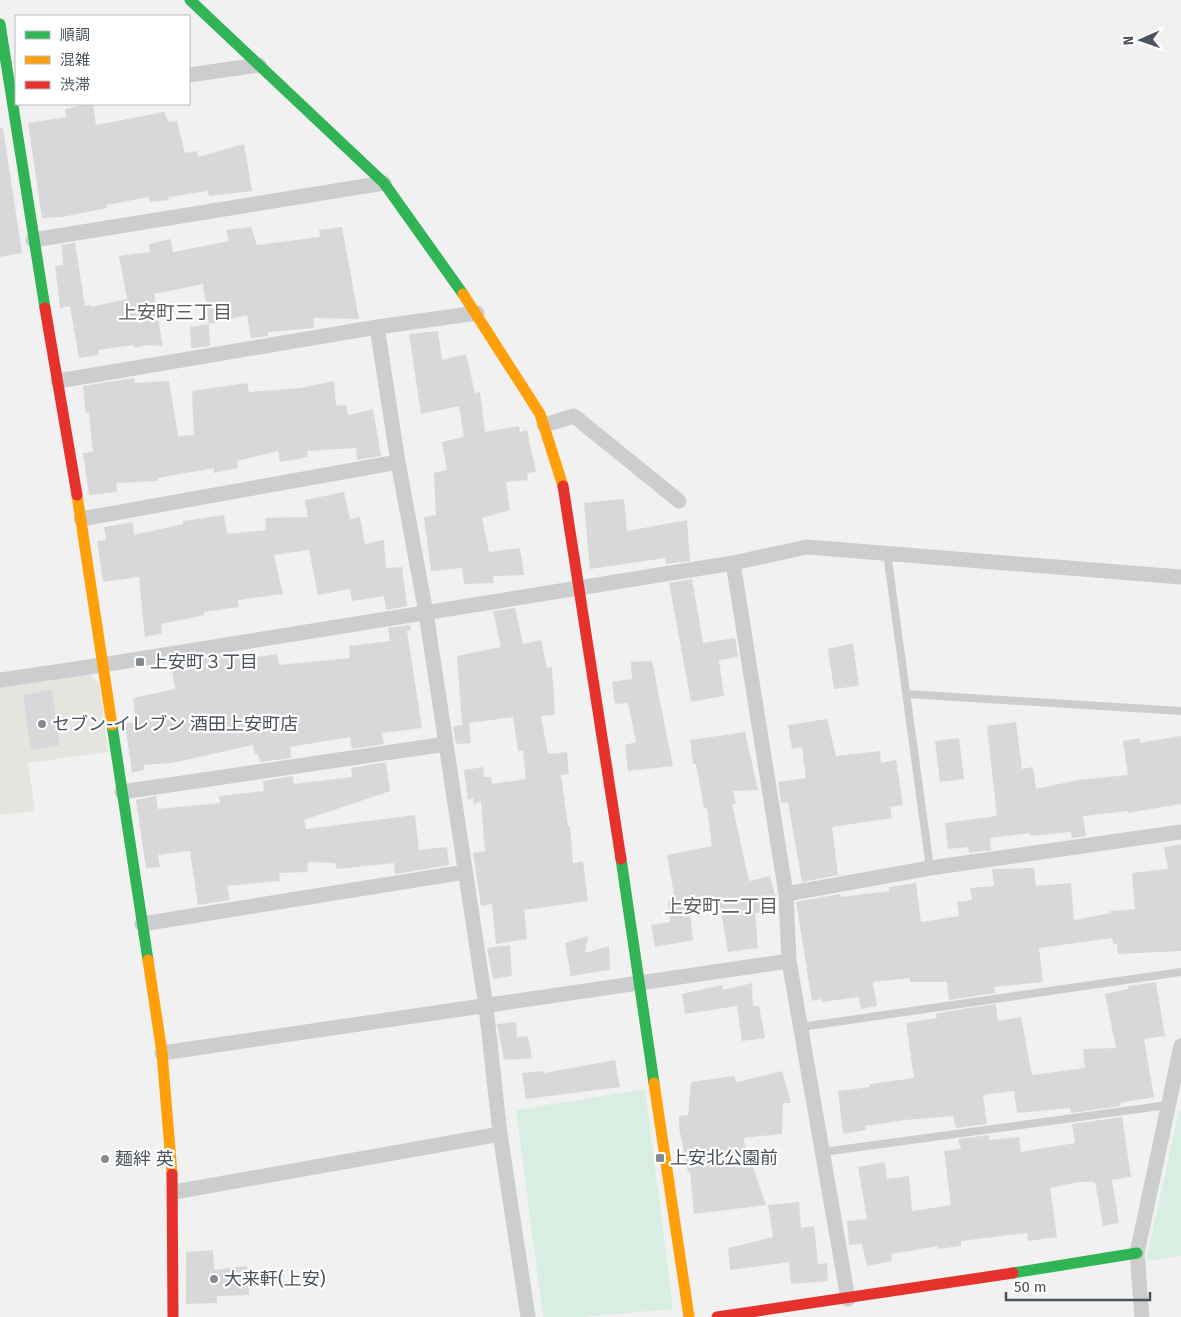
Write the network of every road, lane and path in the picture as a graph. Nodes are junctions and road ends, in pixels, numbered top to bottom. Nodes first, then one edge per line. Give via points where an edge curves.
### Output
1 (190, 0) edge
2 (0, 24) edge
3 (259, 65) junction
4 (190, 76) edge
5 (14, 101) edge
6 (384, 183) junction
7 (34, 240) junction
8 (477, 313) junction
9 (377, 328) junction
10 (58, 381) junction
11 (544, 425) junction
12 (398, 462) junction
13 (679, 501) dead end
14 (81, 519) junction
15 (887, 553) junction
16 (734, 563) junction
17 (1181, 577) edge
18 (580, 587) junction
19 (426, 612) junction
20 (102, 665) junction
21 (0, 680) edge
22 (907, 694) junction
23 (1181, 711) edge
24 (446, 744) junction
25 (122, 792) junction
26 (1181, 832) edge
27 (930, 868) junction
28 (464, 872) junction
29 (786, 894) junction
30 (142, 924) junction
31 (789, 961) junction
32 (1181, 972) edge
33 (640, 983) junction
34 (486, 1007) junction
35 (801, 1027) junction
36 (1181, 1046) edge
37 (162, 1054) junction
38 (1175, 1103) edge
39 (500, 1134) junction
40 (822, 1152) junction
41 (174, 1192) junction
42 (1137, 1253) junction
43 (848, 1299) junction
44 (173, 1317) edge
45 (528, 1317) edge
46 (689, 1317) edge
47 (717, 1317) edge
48 (1142, 1317) edge

1 - 3 street
2 - 5 street
3 - 4 street
3 - 6 street
5 - 7 street
6 - 7 street
6 - 8 street
7 - 10 street
8 - 9 street
8 - 11 street
9 - 10 street
9 - 12 street
10 - 14 street
11 - 13 street via 574,416
11 - 18 street via 562,482
12 - 14 street
12 - 19 street
14 - 20 street
15 - 16 street via 807,547
15 - 17 street
15 - 22 lane
16 - 18 street
16 - 29 street
18 - 19 street
18 - 33 street
19 - 20 street
19 - 24 street
20 - 21 street
20 - 25 street
22 - 23 lane
22 - 27 lane
24 - 25 street
24 - 28 street
25 - 30 street
26 - 27 street
27 - 29 street
28 - 30 street
28 - 34 street
29 - 31 street
30 - 37 street
31 - 33 street
31 - 35 street
32 - 35 lane
33 - 34 street
33 - 46 street
34 - 37 street
34 - 39 street
35 - 40 street
36 - 38 street
37 - 41 street
38 - 40 lane
38 - 42 street
39 - 41 street
39 - 45 street
40 - 43 street
41 - 44 street
42 - 43 street
42 - 48 street
43 - 47 street

